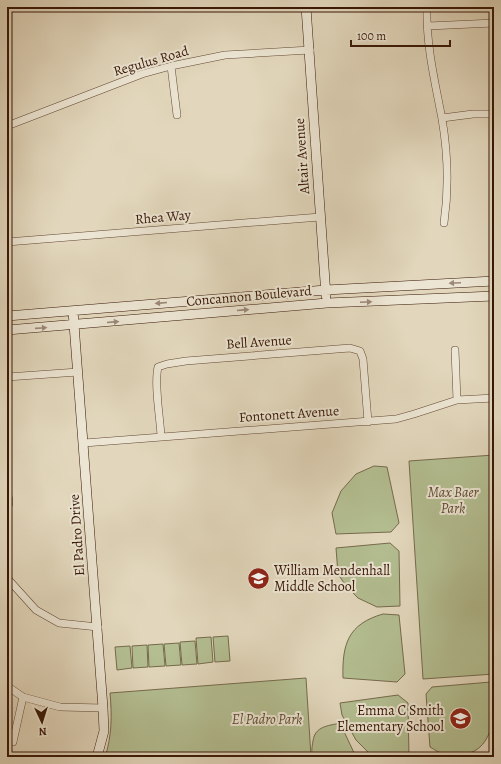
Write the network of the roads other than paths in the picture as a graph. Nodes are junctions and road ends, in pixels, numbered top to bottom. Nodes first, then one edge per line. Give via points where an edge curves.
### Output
1 (306, 7) edge
2 (427, 7) edge
3 (494, 23) edge
4 (428, 26) junction
5 (310, 50) junction
6 (171, 66) junction
7 (494, 114) edge
8 (177, 115) dead end
9 (442, 118) junction
10 (7, 126) edge
11 (320, 217) junction
12 (444, 223) dead end
13 (7, 242) edge
14 (494, 281) edge
15 (326, 290) junction
16 (494, 296) edge
17 (327, 303) junction
18 (73, 311) junction
19 (7, 316) edge
20 (74, 325) junction
21 (7, 330) edge
22 (455, 350) dead end
23 (78, 372) junction
24 (7, 377) edge
25 (494, 398) edge
26 (457, 400) junction
27 (368, 422) junction
28 (161, 436) junction
29 (84, 443) junction
30 (7, 488) edge
31 (7, 512) edge
32 (7, 578) edge
33 (98, 627) junction
34 (7, 686) edge
35 (23, 697) junction
36 (103, 708) junction
37 (13, 742) dead end
38 (98, 757) edge

1 - 5 main road, Altair Avenue
2 - 4 street
3 - 4 street
4 - 9 street via 429,46
5 - 6 street, Regulus Road via 225,55
5 - 11 main road, Altair Avenue
6 - 8 street
6 - 10 street, Regulus Road via 142,74
7 - 9 street
9 - 12 street via 448,171
11 - 13 street, Rhea Way
11 - 15 main road, Altair Avenue
14 -> 15 main road, Concannon Boulevard
15 - 17 main road, Altair Avenue
15 -> 18 main road, Concannon Boulevard
17 -> 16 main road, Concannon Boulevard
20 -> 17 main road, Concannon Boulevard
18 - 19 main road, Concannon Boulevard
18 - 20 main road, El Padro Drive
21 -> 20 main road, Concannon Boulevard
20 - 23 main road, El Padro Drive
22 - 26 street
23 - 24 street
23 - 29 main road, El Padro Drive
25 - 26 street, Fontonett Avenue
26 - 27 street, Fontonett Avenue via 402,417
27 - 28 street, Fontonett Avenue
27 - 28 street, Bell Avenue via 363,359 360,351 350,348 186,361 158,367
28 - 29 street, Fontonett Avenue
29 - 33 main road, El Padro Drive
30 - 31 street
32 - 33 street via 36,610 59,623
33 - 36 main road, El Padro Drive
34 - 35 street
35 - 36 street via 60,707
35 - 37 street
36 - 38 main road, El Padro Drive via 104,731

